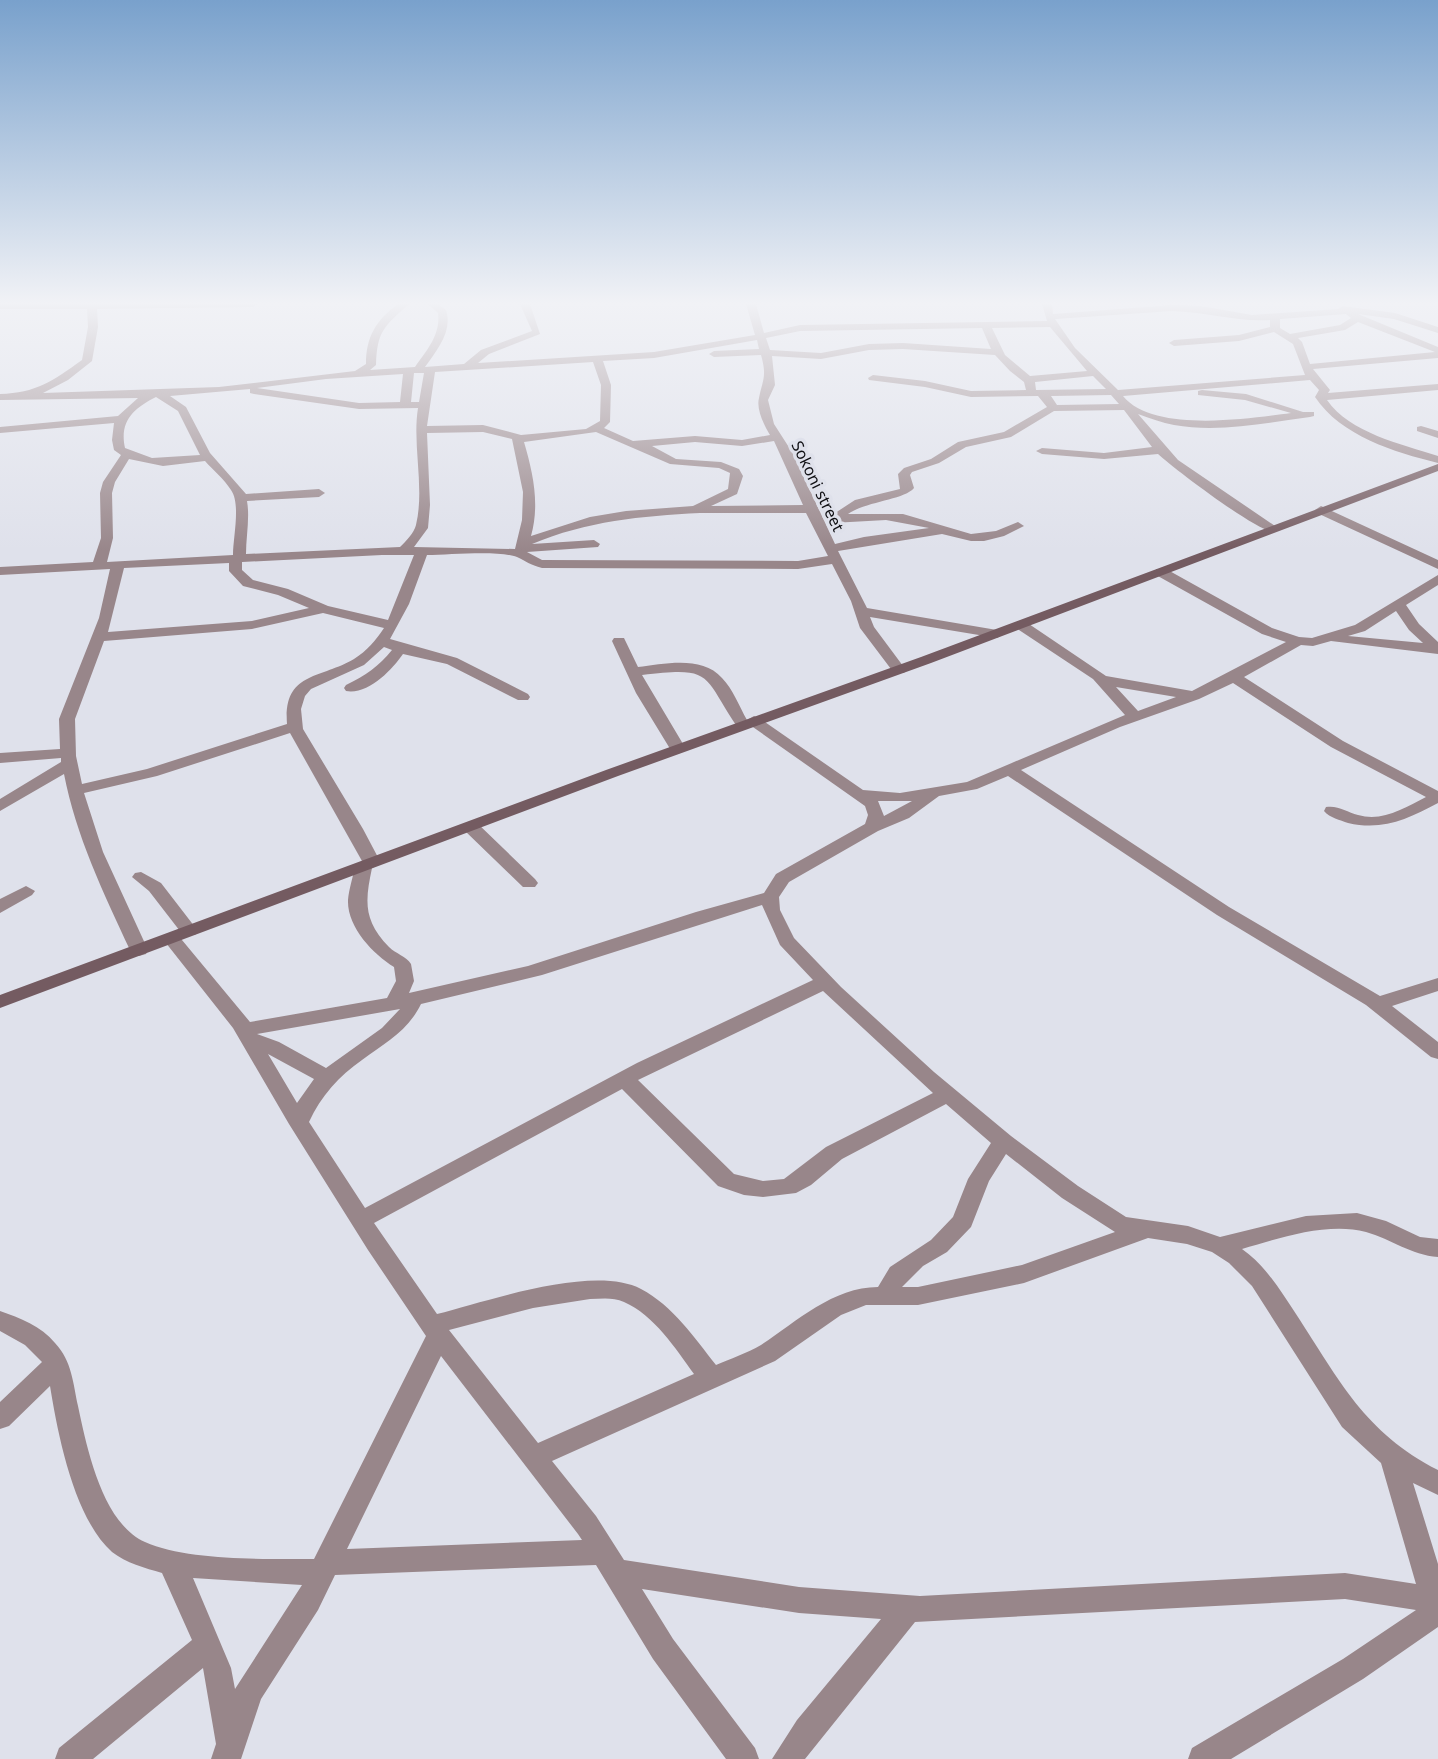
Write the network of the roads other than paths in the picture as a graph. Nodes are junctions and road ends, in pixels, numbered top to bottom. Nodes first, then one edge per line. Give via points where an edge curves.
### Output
1 (49, 386) edge
2 (253, 386) edge
3 (413, 386) edge
4 (422, 386) edge
5 (606, 386) edge
6 (769, 386) edge
7 (935, 386) edge
8 (1033, 386) edge
9 (1109, 386) edge
10 (1197, 386) edge
11 (1321, 386) edge
12 (1185, 387) junction
13 (1438, 387) edge
14 (236, 388) junction
15 (206, 391) junction
16 (1036, 392) junction
17 (1115, 392) junction
18 (156, 394) junction
19 (0, 397) edge
20 (28, 397) junction
21 (1320, 397) junction
22 (405, 405) junction
23 (425, 405) junction
24 (1125, 407) junction
25 (1052, 408) junction
26 (182, 409) junction
27 (1310, 414) junction
28 (1333, 414) junction
29 (122, 419) junction
30 (598, 429) junction
31 (1421, 429) dead end
32 (0, 430) edge
33 (421, 430) junction
34 (1438, 435) edge
35 (776, 437) junction
36 (517, 439) junction
37 (640, 445) junction
38 (1161, 450) junction
39 (1042, 451) dead end
40 (127, 454) junction
41 (207, 457) junction
42 (1438, 460) edge
43 (1438, 467) edge
44 (319, 493) dead end
45 (240, 498) junction
46 (1321, 510) junction
47 (689, 511) junction
48 (813, 514) junction
49 (837, 518) junction
50 (597, 519) junction
51 (1018, 526) dead end
52 (1271, 529) junction
53 (944, 530) junction
54 (594, 544) junction
55 (519, 549) junction
56 (404, 551) junction
57 (422, 551) junction
58 (834, 554) junction
59 (237, 559) junction
60 (118, 564) junction
61 (590, 564) junction
62 (99, 565) junction
63 (1438, 565) edge
64 (0, 571) edge
65 (1161, 572) junction
66 (1438, 579) edge
67 (1398, 603) junction
68 (323, 609) junction
69 (861, 611) junction
70 (390, 625) junction
71 (1021, 625) junction
72 (997, 634) junction
73 (97, 637) junction
74 (1331, 639) junction
75 (382, 640) junction
76 (619, 641) dead end
77 (1298, 641) junction
78 (400, 648) junction
79 (1437, 649) edge
80 (899, 670) junction
81 (633, 672) junction
82 (1234, 677) junction
83 (1102, 680) junction
84 (351, 688) dead end
85 (1194, 696) junction
86 (523, 697) dead end
87 (1135, 717) junction
88 (749, 723) junction
89 (295, 726) junction
90 (678, 749) junction
91 (0, 758) edge
92 (69, 758) junction
93 (1010, 769) junction
94 (75, 790) junction
95 (934, 793) junction
96 (858, 794) junction
97 (1438, 797) edge
98 (0, 806) edge
99 (1332, 811) dead end
100 (470, 826) junction
101 (872, 827) junction
102 (368, 864) junction
103 (141, 877) dead end
104 (529, 883) dead end
105 (26, 891) dead end
106 (770, 897) junction
107 (0, 907) edge
108 (180, 935) junction
109 (139, 950) junction
110 (825, 982) junction
111 (1438, 984) edge
112 (405, 1000) junction
113 (0, 1002) edge
114 (1377, 1004) junction
115 (248, 1035) junction
116 (1438, 1052) edge
117 (328, 1078) junction
118 (624, 1079) junction
119 (948, 1094) junction
120 (298, 1122) junction
121 (1003, 1141) junction
122 (361, 1220) junction
123 (1148, 1229) junction
124 (1220, 1246) junction
125 (1438, 1248) edge
126 (884, 1296) junction
127 (0, 1321) edge
128 (435, 1330) junction
129 (57, 1364) junction
130 (711, 1378) junction
131 (0, 1418) edge
132 (1392, 1456) junction
133 (533, 1457) junction
134 (1438, 1483) edge
135 (170, 1561) junction
136 (609, 1561) junction
137 (325, 1568) junction
138 (1437, 1604) edge
139 (909, 1608) junction
140 (208, 1645) junction
141 (228, 1752) edge
142 (70, 1759) edge
143 (744, 1759) edge
144 (787, 1759) edge
145 (1203, 1759) edge

1 - 20 street
2 - 14 street
3 - 22 street
4 - 23 street
5 - 30 street via 605,422
6 - 35 street, Sokoni street via 763,400
7 - 16 street via 971,394
8 - 16 street
9 - 17 street
10 - 12 street
11 - 21 street via 1325,390
12 - 17 street
12 - 27 street
13 - 21 street
14 - 15 street
14 - 22 street via 359,407
15 - 18 street
15 - 26 street
16 - 17 street
16 - 25 street via 1052,403
17 - 24 street
18 - 20 street
18 - 26 street
18 - 29 street via 132,405
19 - 20 street
21 - 28 street
22 - 23 street
23 - 33 street
24 - 25 street
24 - 27 street via 1199,424
24 - 38 street
25 - 49 street via 1007,435 962,444 935,461 908,470 904,492 860,501
26 - 41 street
27 - 28 street
28 - 42 street via 1359,431
29 - 32 street
29 - 40 street via 116,439
30 - 36 street
30 - 37 street via 621,442
31 - 34 street
33 - 36 street via 485,430
33 - 56 street via 422,528
35 - 37 street via 742,443 695,439
35 - 48 street, Sokoni street
36 - 55 street via 531,488 527,533
37 - 47 street via 674,462 721,465 735,471 733,491
38 - 39 street via 1104,456
38 - 52 street
40 - 41 street via 154,463
40 - 62 street via 106,493 107,538
41 - 45 street via 235,484
43 - 46 street
44 - 45 street
45 - 59 street via 243,512
46 - 52 street
46 - 63 street
47 - 48 street
47 - 50 street
48 - 49 street
48 - 58 street, Sokoni street
49 - 53 street via 905,518
50 - 54 street
50 - 55 street via 546,532
51 - 53 street via 989,539
52 - 65 street
53 - 58 street via 864,541
54 - 55 street
54 - 61 street
55 - 57 street
55 - 61 street via 542,564
56 - 57 street
56 - 59 street
57 - 70 street
58 - 61 street via 799,565
58 - 69 street, Sokoni street
59 - 60 street
59 - 68 street via 236,571 243,581
60 - 62 street
60 - 73 street
62 - 64 street
65 - 71 street
65 - 77 street via 1267,631
66 - 67 street
67 - 74 street via 1360,628
67 - 79 street
68 - 70 street
68 - 73 street via 251,625
69 - 72 street
69 - 80 street, Sokoni street via 867,628
70 - 75 street
71 - 72 street
71 - 83 street
72 - 80 street
73 - 92 street via 67,719
74 - 77 street
74 - 79 street
75 - 78 street
75 - 89 street via 360,660 299,690 291,709
76 - 81 street
77 - 82 street
78 - 84 street via 375,678
78 - 86 street via 453,661
80 - 88 street
81 - 88 street via 685,668 709,674
81 - 90 street
82 - 85 street
82 - 97 street via 1337,744
83 - 85 street
83 - 87 street
85 - 87 street
87 - 93 street
88 - 90 street
88 - 96 street
89 - 94 street via 150,772
89 - 102 street via 355,829
90 - 100 street
91 - 92 street
92 - 94 street
92 - 98 street
93 - 95 street via 971,786
93 - 114 street via 1212,904
94 - 109 street via 94,852
95 - 96 street via 900,798
95 - 101 street via 903,814
96 - 101 street via 872,804 876,815
97 - 99 street via 1380,823 1364,823
100 - 102 street
100 - 104 street
101 - 106 street via 782,878
102 - 108 street
102 - 112 street via 357,898 359,916 383,952 402,964
103 - 108 street via 155,887
105 - 107 street
106 - 110 street via 771,911 786,941
106 - 112 street via 698,915 500,980
108 - 109 street
108 - 115 street
109 - 113 street
110 - 118 street
110 - 119 street
111 - 114 street
112 - 115 street
112 - 117 street via 399,1025
114 - 116 street
115 - 117 street
115 - 120 street
117 - 120 street via 306,1104
118 - 119 street via 726,1180 763,1189 788,1187 803,1180 834,1153
118 - 122 street
119 - 121 street
120 - 122 street
121 - 123 street via 1121,1225
121 - 126 street via 979,1179 963,1221 939,1246 898,1274
122 - 128 street
123 - 124 street
123 - 126 street via 1024,1274 918,1296
124 - 125 street via 1314,1224 1358,1222 1425,1249
124 - 132 street via 1260,1279 1350,1419
126 - 130 street via 865,1296 833,1308 766,1354
127 - 129 street via 36,1340
128 - 130 street via 543,1297 597,1289 629,1293 666,1321
128 - 133 street
128 - 137 street
129 - 131 street
129 - 135 street via 94,1507 124,1545
130 - 133 street
132 - 134 street
132 - 138 street
133 - 136 street
135 - 137 street via 262,1571
135 - 140 street
136 - 137 street
136 - 139 street via 686,1584 799,1600
136 - 143 street via 663,1649
137 - 141 street via 249,1691
138 - 139 street via 1345,1586
138 - 145 street via 1353,1669
139 - 144 street
140 - 141 street via 217,1668
140 - 142 street

